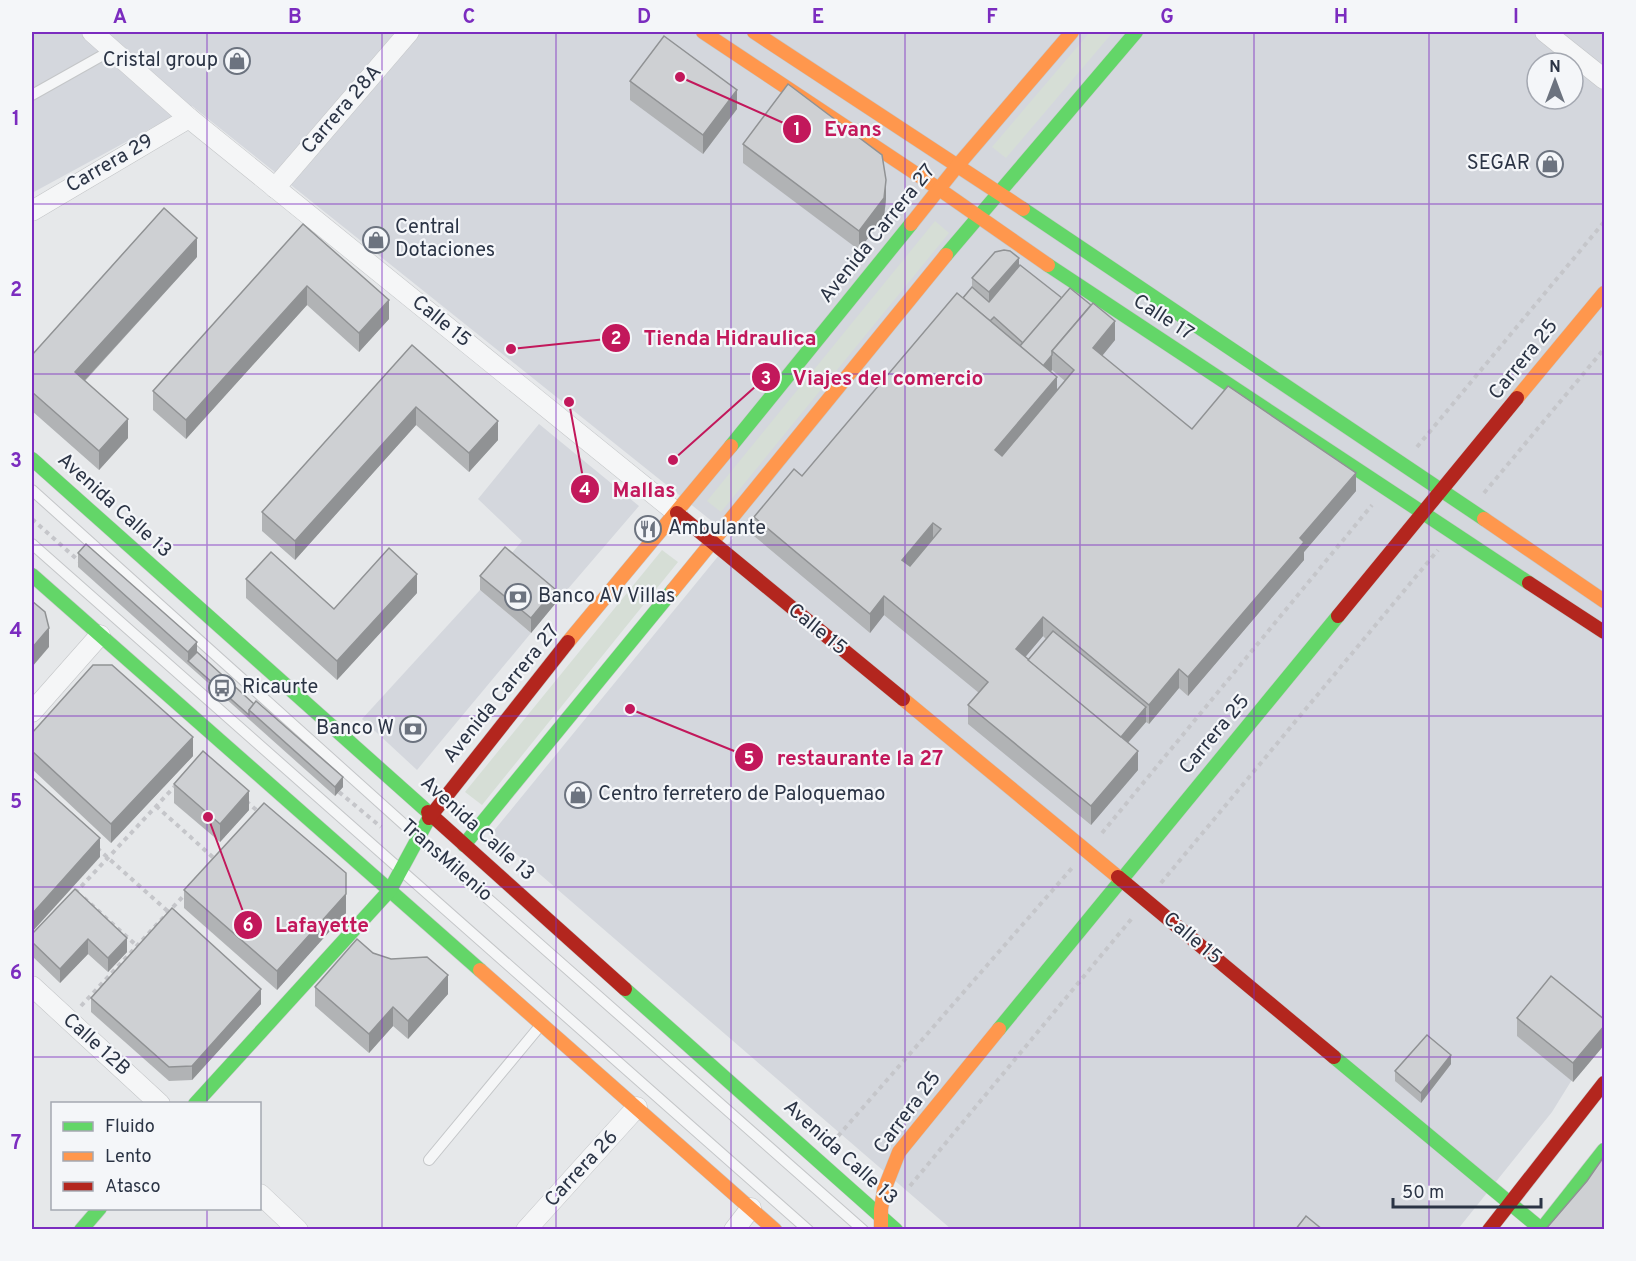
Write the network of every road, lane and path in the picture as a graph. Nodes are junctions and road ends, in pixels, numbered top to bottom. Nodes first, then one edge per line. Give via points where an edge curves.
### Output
1 (92, 32) edge
2 (409, 32) edge
3 (703, 32) edge
4 (754, 32) edge
5 (1072, 32) edge
6 (1136, 32) edge
7 (1545, 32) edge
8 (112, 50) junction
9 (1605, 79) edge
10 (32, 95) edge
11 (189, 118) junction
12 (958, 165) junction
13 (275, 188) junction
14 (939, 189) junction
15 (999, 193) junction
16 (32, 211) edge
17 (977, 217) junction
18 (1605, 222) edge
19 (1605, 293) edge
20 (1605, 349) edge
21 (32, 459) edge
22 (1404, 464) junction
23 (1386, 488) junction
24 (32, 490) edge
25 (1443, 490) junction
26 (1470, 509) junction
27 (676, 513) junction
28 (1424, 513) junction
29 (32, 519) edge
30 (1453, 532) junction
31 (710, 542) junction
32 (32, 544) edge
33 (81, 563) edge
34 (32, 575) edge
35 (1605, 601) edge
36 (1605, 632) edge
37 (100, 635) junction
38 (32, 712) edge
39 (178, 783) edge
40 (278, 792) junction
41 (339, 792) edge
42 (156, 807) junction
43 (430, 814) junction
44 (252, 820) edge
45 (376, 833) dead end
46 (418, 837) junction
47 (91, 843) edge
48 (464, 845) junction
49 (1087, 851) junction
50 (223, 852) edge
51 (108, 858) junction
52 (401, 870) junction
53 (1121, 879) junction
54 (192, 886) edge
55 (390, 890) junction
56 (77, 891) junction
57 (69, 899) edge
58 (1146, 901) junction
59 (168, 912) junction
60 (177, 920) edge
61 (137, 946) junction
62 (32, 986) edge
63 (68, 1020) junction
64 (542, 1024) junction
65 (1605, 1083) edge
66 (158, 1102) edge
67 (197, 1102) edge
68 (638, 1107) junction
69 (828, 1147) dead end
70 (1605, 1150) edge
71 (429, 1160) dead end
72 (909, 1187) dead end
73 (261, 1195) edge
74 (1510, 1204) junction
75 (751, 1208) junction
76 (99, 1210) edge
77 (879, 1214) junction
78 (1541, 1229) edge
79 (81, 1230) edge
80 (298, 1230) edge
81 (526, 1230) edge
82 (734, 1230) edge
83 (775, 1230) edge
84 (808, 1230) edge
85 (863, 1230) edge
86 (881, 1230) edge
87 (896, 1230) edge
88 (1489, 1230) edge

1 - 8 street, Calle 15
2 - 13 street, Carrera 28A
3 - 14 street, Calle 17
4 - 12 street, Calle 17
5 - 12 street, Avenida Carrera 27
6 - 15 street
7 - 9 street
8 - 10 lane
8 - 11 street, Calle 15
11 - 13 street, Calle 15
11 - 16 street, Carrera 29
12 - 14 street, Avenida Carrera 27
12 - 15 street, Calle 17
13 - 27 street, Calle 15
14 - 17 street, Calle 17
14 - 27 street, Avenida Carrera 27
15 - 17 street
15 - 22 street, Calle 17
17 - 23 street, Calle 17
17 - 31 street
18 - 22 path
19 - 25 street, Carrera 25
20 - 26 path
21 - 43 street, Avenida Calle 13
22 - 25 street, Calle 17
23 - 28 street, Calle 17
23 - 49 path
24 - 46 lane, TransMilenio
25 - 26 street, Calle 17
25 - 28 street, Carrera 25
26 - 35 street, Calle 17
27 - 31 street, Calle 15
27 - 43 street, Avenida Carrera 27
28 - 30 street, Calle 17
28 - 53 street, Carrera 25
29 - 33 path
30 - 36 street, Calle 17
30 - 58 path
31 - 48 street
31 - 49 street, Calle 15
32 - 52 lane, TransMilenio
34 - 37 street
37 - 38 street
37 - 40 street
39 - 42 path
40 - 44 path
40 - 55 street
41 - 45 path via 382,825
42 - 50 path via 216,860
42 - 51 path
43 - 46 street, Avenida Carrera 27
43 - 48 street, Avenida Calle 13
46 - 52 street, Avenida Carrera 27
46 - 85 lane, TransMilenio
47 - 51 path
48 - 77 street, Avenida Calle 13
49 - 53 street, Calle 15
49 - 69 path
51 - 56 path
51 - 59 path
52 - 55 street, Avenida Carrera 27
52 - 84 lane, TransMilenio
53 - 58 street, Calle 15
53 - 77 street, Carrera 25 via 899,1152 884,1184
54 - 59 path
55 - 64 street
55 - 67 street, Avenida Carrera 27
56 - 57 path
56 - 61 path
58 - 72 path
58 - 74 street, Calle 15
59 - 60 path
59 - 61 path
61 - 63 path
62 - 63 street, Calle 12B
63 - 66 street, Calle 12B
64 - 68 street
64 - 71 lane
65 - 74 street
68 - 75 street
68 - 81 street, Carrera 26
70 - 78 street
73 - 80 street
74 - 78 street, Calle 15
74 - 88 street
75 - 82 street
75 - 83 street
76 - 79 street
77 - 86 street, Carrera 25
77 - 87 street, Avenida Calle 13

